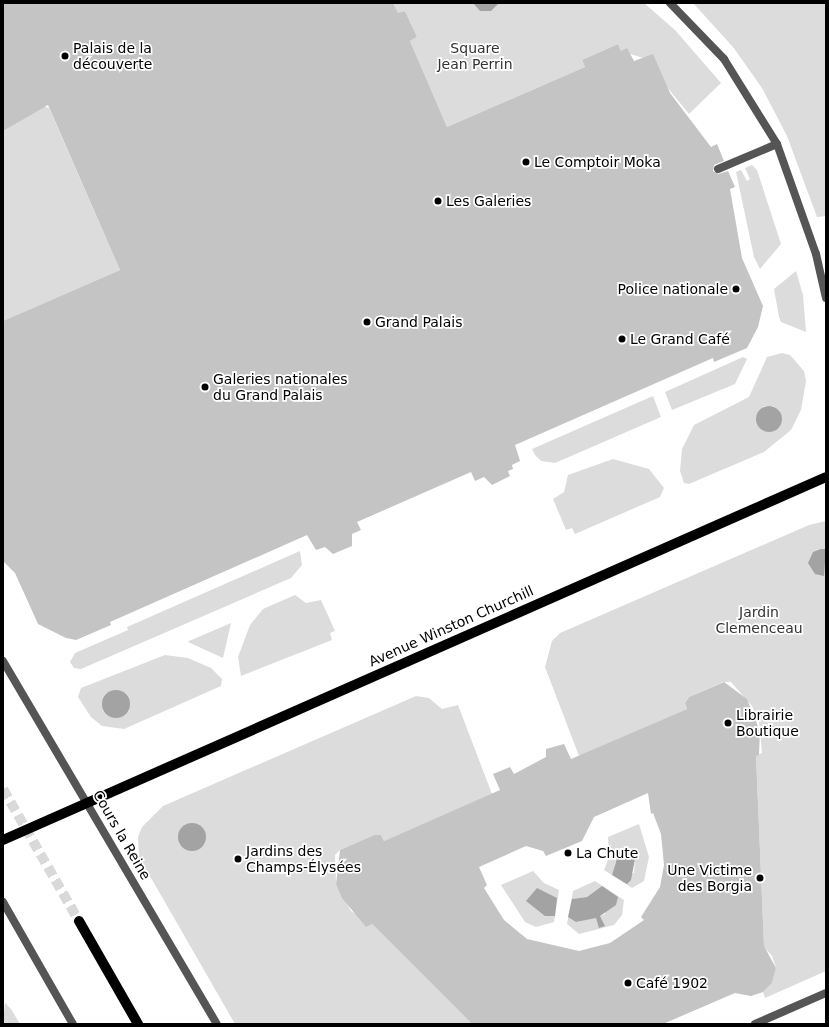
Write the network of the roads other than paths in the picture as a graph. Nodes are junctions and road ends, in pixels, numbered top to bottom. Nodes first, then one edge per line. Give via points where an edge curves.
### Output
1 (670, 3) edge
2 (777, 144) junction
3 (718, 169) dead end
4 (826, 298) edge
5 (826, 477) edge
6 (3, 661) edge
7 (88, 803) junction
8 (3, 840) edge
9 (3, 902) edge
10 (79, 921) tunnel mouth
11 (826, 993) edge
12 (73, 1024) edge
13 (138, 1024) edge
14 (217, 1024) edge
15 (755, 1024) edge

1 - 2 street via 724,59
2 - 3 street
2 - 4 street via 816,254
5 - 7 main road, Avenue Winston Churchill
6 - 7 street, Cours la Reine
7 - 8 main road, Avenue Winston Churchill
7 - 14 street, Cours la Reine
9 - 12 street
10 - 13 main road
11 - 15 street

